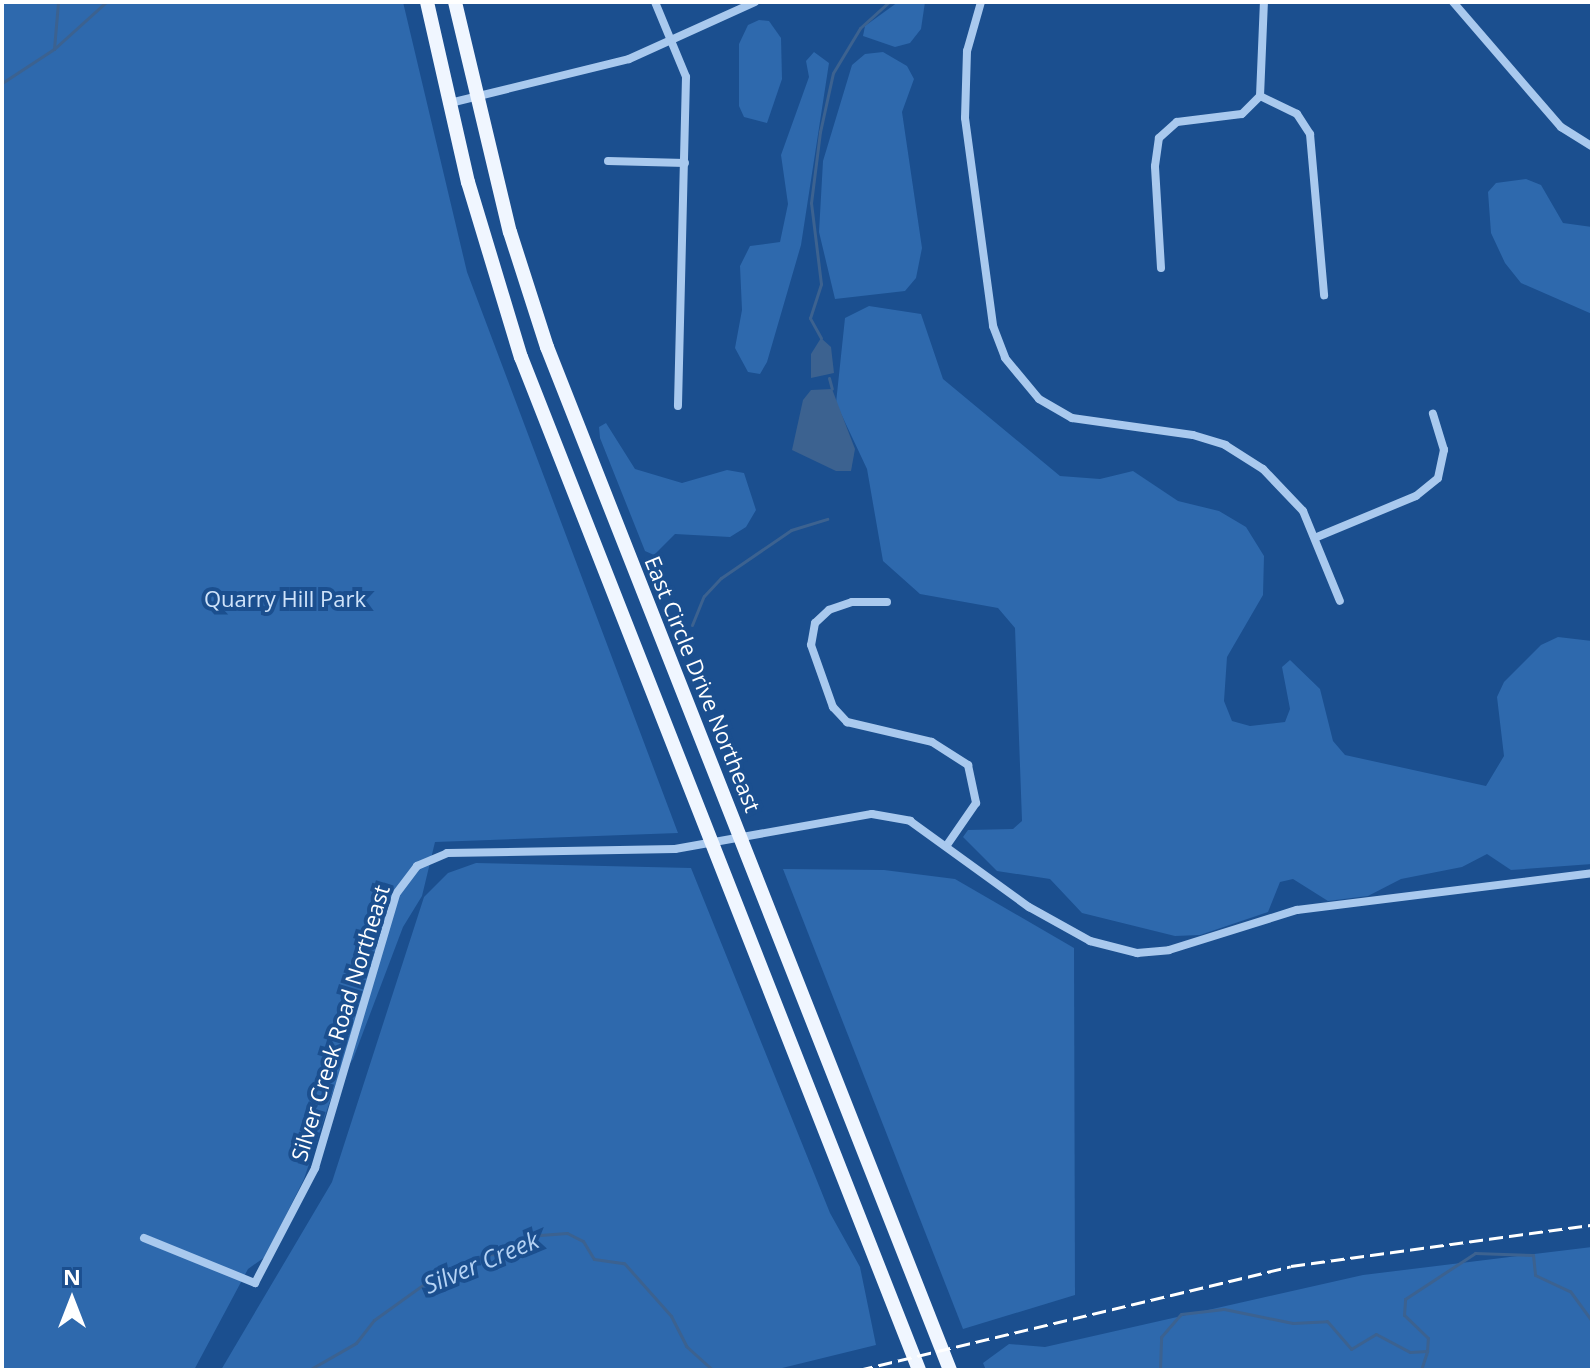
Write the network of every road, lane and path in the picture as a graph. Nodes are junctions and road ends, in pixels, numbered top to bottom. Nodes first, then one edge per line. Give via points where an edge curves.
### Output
1 (427, 2) edge
2 (455, 2) edge
3 (655, 2) edge
4 (755, 2) edge
5 (981, 2) edge
6 (1264, 2) edge
7 (1453, 2) edge
8 (674, 41) junction
9 (1260, 96) junction
10 (476, 97) junction
11 (450, 103) junction
12 (1592, 146) edge
13 (608, 161) dead end
14 (685, 163) junction
15 (1161, 268) dead end
16 (1324, 295) dead end
17 (678, 406) dead end
18 (1433, 414) dead end
19 (1317, 537) junction
20 (1340, 601) dead end
21 (887, 602) dead end
22 (742, 841) junction
23 (714, 845) junction
24 (947, 845) junction
25 (1592, 873) edge
26 (144, 1238) dead end
27 (919, 1370) edge
28 (950, 1370) edge

1 - 11 main road
2 - 10 main road, East Circle Drive Northeast
3 - 8 street
4 - 8 street
5 - 19 street via 967,51 965,118 993,326 1015,374 1039,399 1072,418 1225,445 1284,488
6 - 9 street
7 - 12 street via 1561,127
8 - 10 street
8 - 14 street via 686,77
9 - 15 street via 1242,114 1177,122 1159,138 1155,166
9 - 16 street via 1297,114 1310,134
10 - 11 street
10 - 22 main road, East Circle Drive Northeast via 541,332
11 - 23 main road via 521,357
13 - 14 street
14 - 17 street
18 - 19 street via 1444,450 1438,478 1416,496
19 - 20 street
21 - 24 street via 852,602 829,610 815,623 811,645 833,707 847,722 932,742 968,765 976,803
22 - 23 street, Silver Creek Road Northeast
22 - 24 street, Silver Creek Road Northeast via 872,814 910,821
22 - 28 main road, East Circle Drive Northeast
23 - 26 street, Silver Creek Road Northeast via 458,852 417,866 392,905 315,1168 255,1283
23 - 27 main road
24 - 25 street, Silver Creek Road Northeast via 1029,907 1090,941 1137,953 1169,950 1297,910

